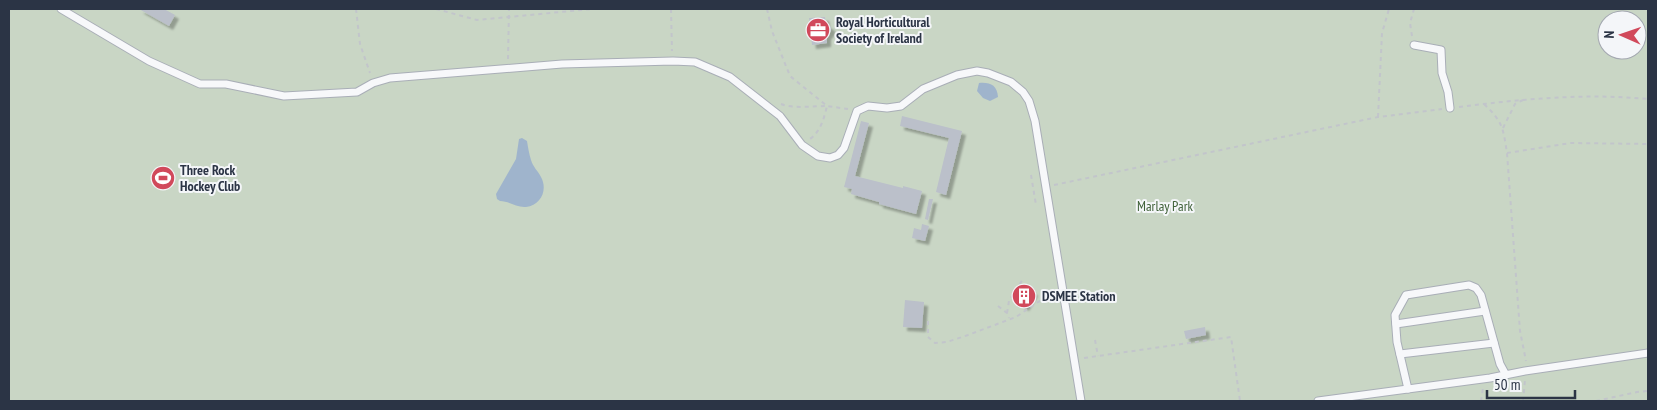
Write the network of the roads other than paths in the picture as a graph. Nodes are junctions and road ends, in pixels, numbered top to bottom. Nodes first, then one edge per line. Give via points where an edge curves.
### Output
1 (61, 9) edge
2 (1414, 45) road end
3 (1450, 108) road end
4 (1485, 311) junction
5 (1396, 324) junction
6 (1494, 343) junction
7 (1648, 353) edge
8 (1400, 354) junction
9 (1506, 374) junction
10 (1408, 389) junction
11 (1082, 401) edge
12 (1318, 401) edge

1 - 11 lane via 149,61 200,84 226,84 284,96 357,92 390,78 562,64 695,62 730,77 780,116 802,145 818,156 830,158 844,148 858,111 868,106 902,106 923,89 957,75 977,71 988,73 1011,82 1029,100
2 - 3 lane via 1442,50 1442,74
4 - 5 lane
4 - 5 lane via 1481,295 1468,285 1406,295 1395,315
4 - 6 lane
5 - 8 lane
6 - 8 lane
6 - 9 lane
7 - 9 lane
8 - 10 lane
9 - 10 lane
10 - 12 lane

